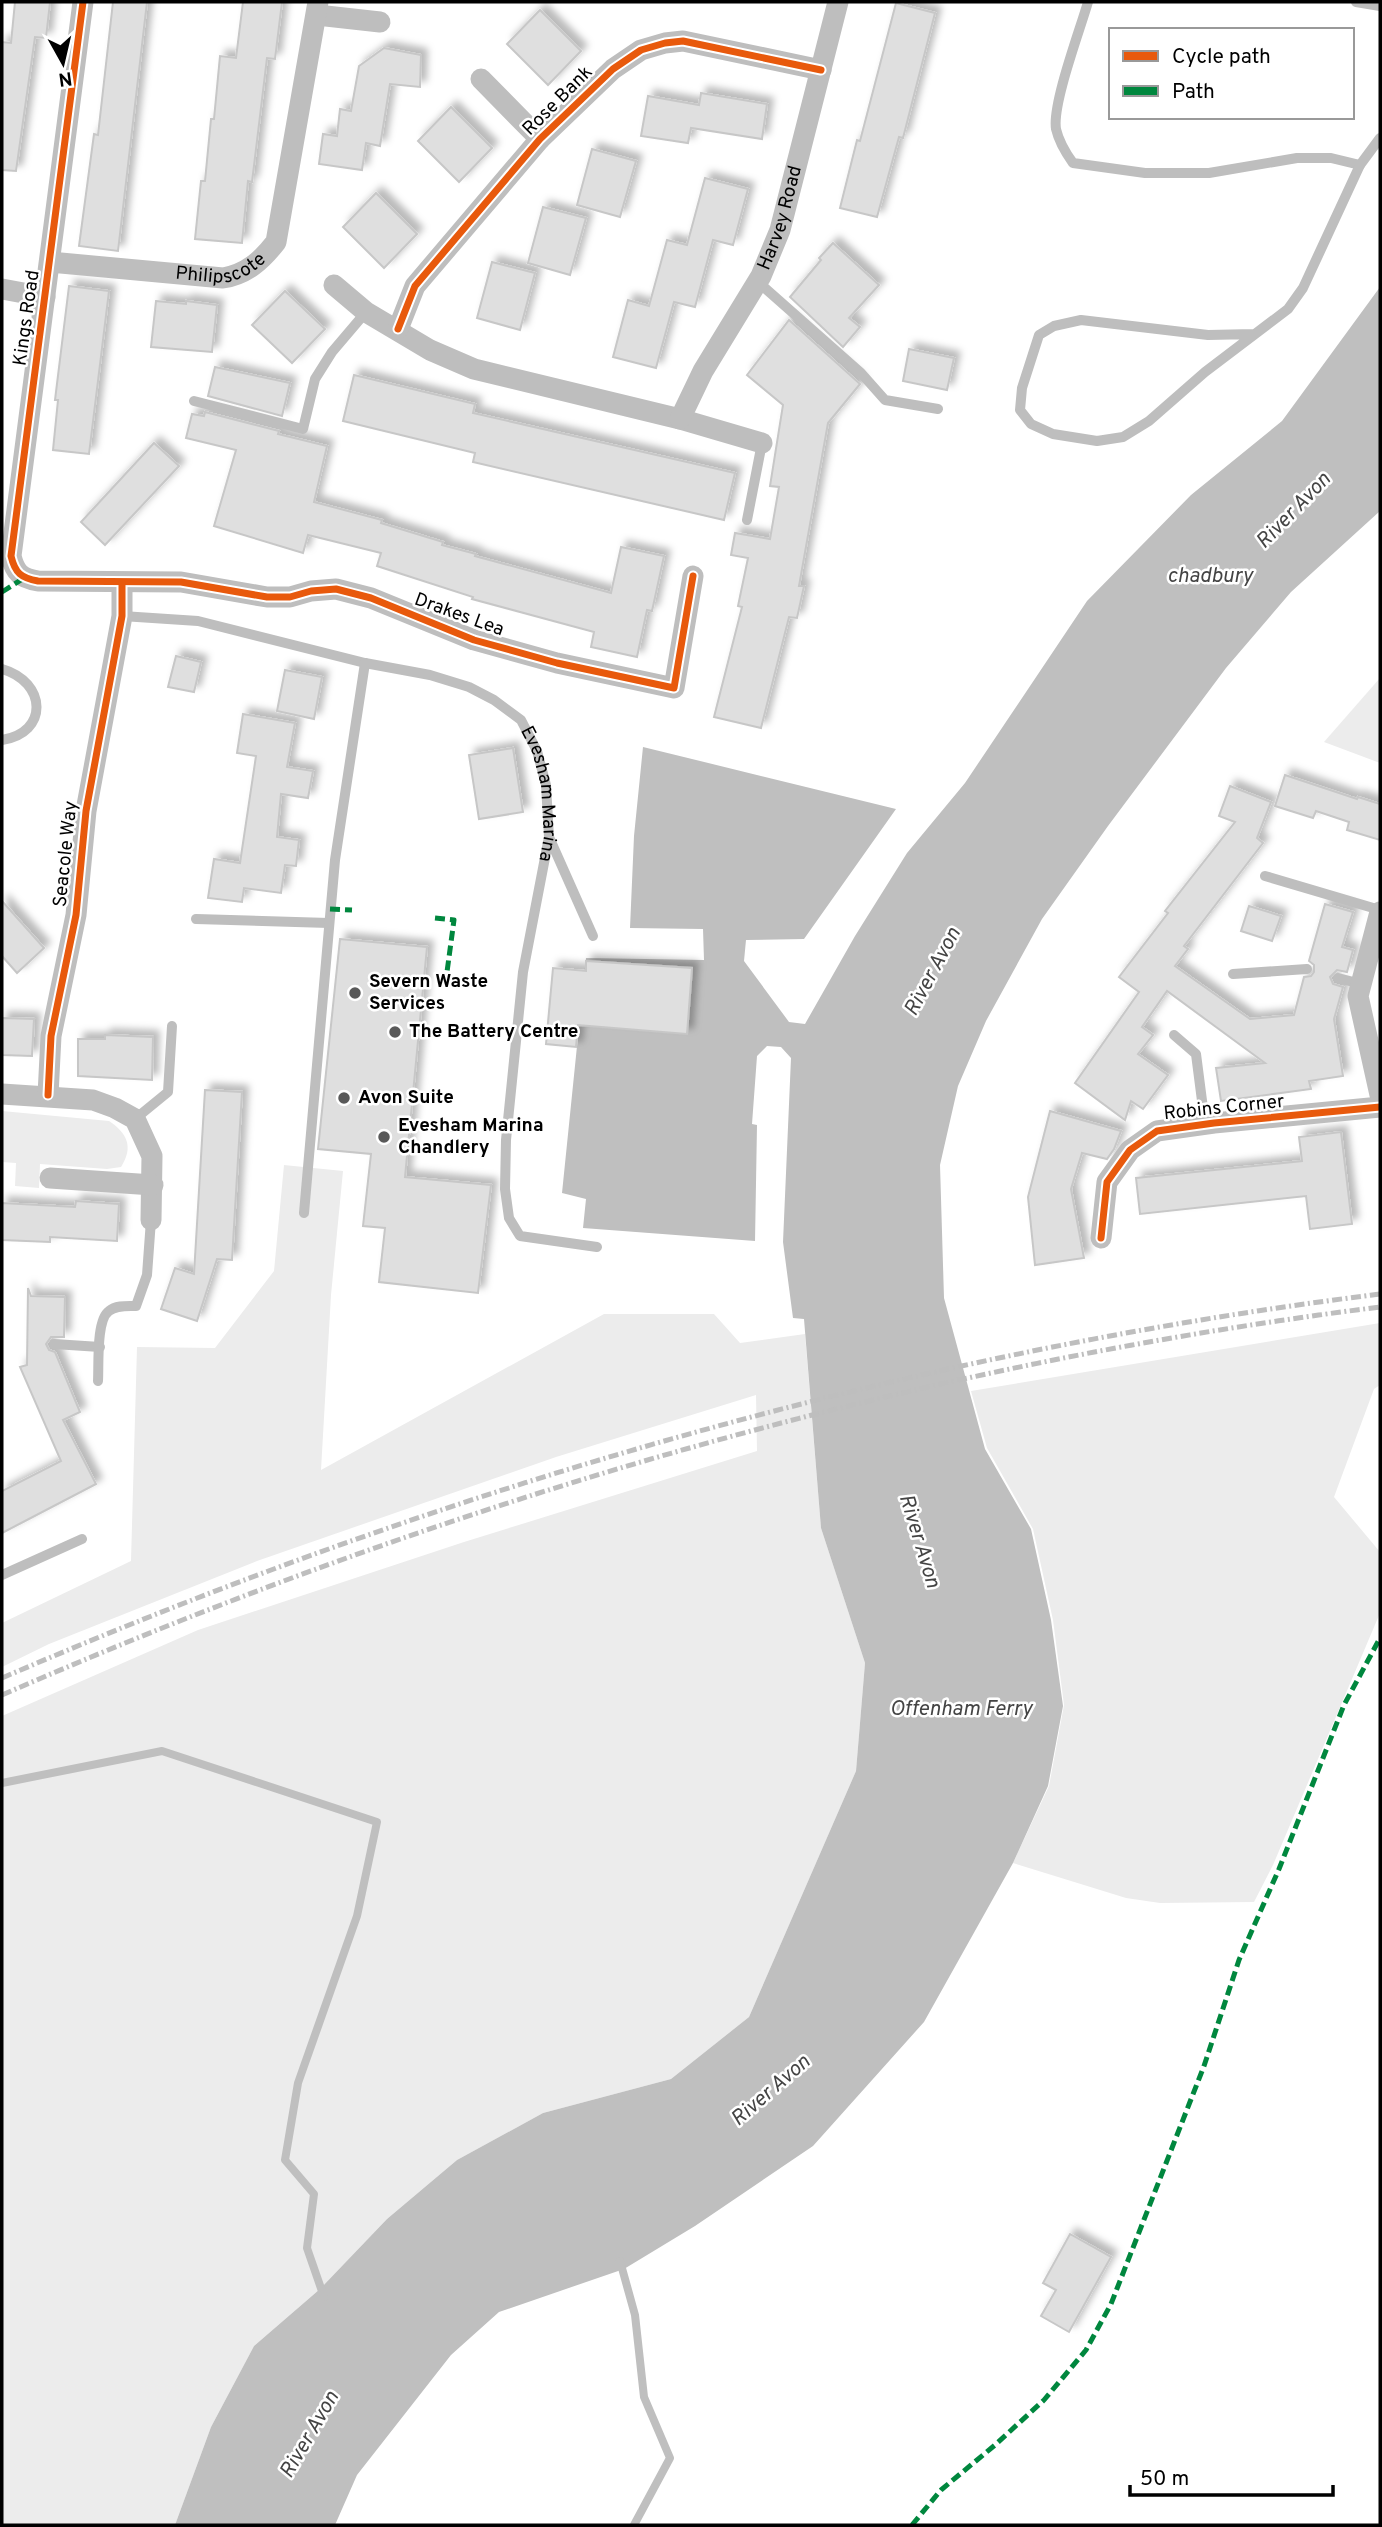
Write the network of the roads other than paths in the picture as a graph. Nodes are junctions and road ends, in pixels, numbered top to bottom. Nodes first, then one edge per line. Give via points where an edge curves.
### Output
1 (83, 2) edge
2 (838, 2) edge
3 (1088, 2) edge
4 (1356, 2) edge
5 (1380, 6) edge
6 (318, 8) edge
7 (380, 22) dead end
8 (821, 70) junction
9 (481, 79) dead end
10 (1380, 138) edge
11 (541, 139) junction
12 (1360, 165) junction
13 (50, 262) junction
14 (758, 282) junction
15 (334, 285) dead end
16 (2, 289) edge
17 (45, 298) junction
18 (366, 312) junction
19 (398, 329) junction
20 (1254, 334) junction
21 (194, 401) dead end
22 (938, 410) dead end
23 (680, 419) junction
24 (762, 443) joint
25 (747, 520) dead end
26 (8, 575) edge
27 (693, 576) dead end
28 (122, 583) junction
29 (122, 616) junction
30 (365, 663) junction
31 (2, 668) edge
32 (2, 740) edge
33 (549, 837) junction
34 (1265, 876) dead end
35 (1380, 911) edge
36 (196, 919) dead end
37 (329, 923) junction
38 (593, 936) dead end
39 (1307, 969) dead end
40 (1233, 974) dead end
41 (1338, 978) dead end
42 (1361, 984) junction
43 (172, 1026) dead end
44 (1174, 1035) dead end
45 (2, 1094) edge
46 (1380, 1095) edge
47 (48, 1096) junction
48 (1380, 1107) edge
49 (135, 1119) junction
50 (1205, 1124) junction
51 (50, 1178) dead end
52 (153, 1185) junction
53 (304, 1213) dead end
54 (151, 1220) joint
55 (1101, 1238) dead end
56 (597, 1247) dead end
57 (54, 1344) dead end
58 (100, 1347) junction
59 (98, 1381) dead end
60 (82, 1539) dead end
61 (2, 1576) edge

1 - 13 street, Kings Road
2 - 8 street, Harvey Road
3 - 12 lane via 1057,106 1060,145 1073,163 1145,173 1209,173 1297,158 1331,158
4 - 5 lane
6 - 7 street, Philipscote
6 - 13 street, Philipscote via 276,242 264,257 238,276 223,278
8 - 11 street, Rose Bank via 701,43 665,43 641,50 612,69
8 - 14 street, Harvey Road via 780,230
9 - 11 street, Rose Bank
10 - 12 lane
11 - 19 street, Rose Bank via 415,286
12 - 20 lane via 1303,288 1288,309
13 - 17 street, Kings Road
14 - 22 lane via 885,400
14 - 23 street, Harvey Road via 703,371
15 - 18 street
16 - 17 street
17 - 26 street, Kings Road
18 - 19 street
18 - 21 lane via 316,379 303,429
19 - 23 street via 430,350 474,369
20 - 20 lane via 1123,437 1097,441 1053,434 1031,424 1020,410 1039,335 1054,326 1081,320 1208,335
23 - 24 street
24 - 25 lane
26 - 28 street, Kings Road via 38,581
27 - 28 street, Drakes Lea via 674,688 474,640 372,598 336,589 267,597 181,582
28 - 29 street
29 - 30 lane, Evesham Marina via 198,621
29 - 47 street, Seacole Way via 86,811 76,915 51,1036
30 - 33 lane, Evesham Marina via 468,687 521,720 537,751 546,785
30 - 37 lane
31 - 32 lane via 22,677 37,699 33,722
33 - 38 lane
33 - 56 lane, Evesham Marina via 523,972 506,1140 506,1199 509,1219 520,1237
34 - 35 lane
35 - 42 street
36 - 37 lane
37 - 53 lane
39 - 40 lane
41 - 42 lane
42 - 46 street via 1358,996
43 - 49 lane via 168,1092
44 - 50 lane via 1196,1054
45 - 47 street
47 - 49 street via 93,1100
48 - 50 street, Robins Corner
49 - 52 street via 152,1156
50 - 55 street, Robins Corner via 1157,1131 1130,1150 1107,1182
51 - 52 street
52 - 54 street
54 - 58 lane via 147,1275 136,1306 108,1311 101,1322
57 - 58 lane
58 - 59 lane
60 - 61 lane

